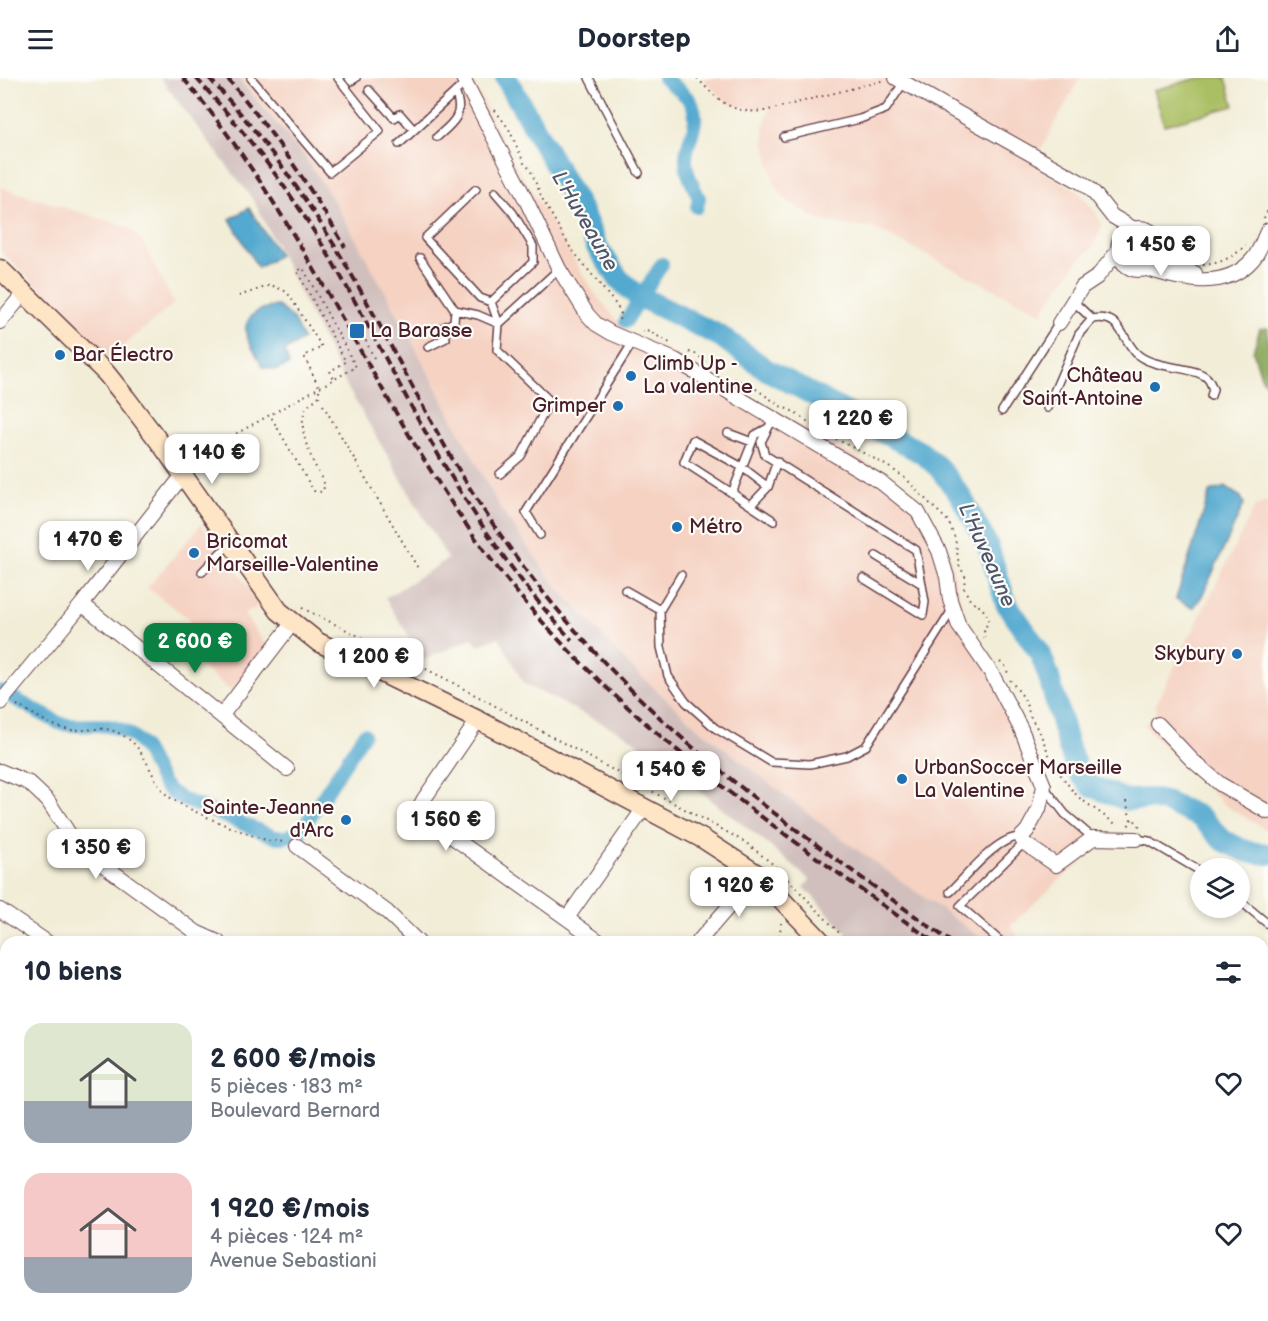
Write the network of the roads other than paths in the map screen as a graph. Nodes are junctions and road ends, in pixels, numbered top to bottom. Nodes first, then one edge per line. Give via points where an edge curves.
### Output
1 (251, 78) edge
2 (338, 78) edge
3 (349, 78) edge
4 (356, 78) edge
5 (589, 78) edge
6 (898, 79) edge
7 (461, 84) edge
8 (369, 90) dead end
9 (414, 129) junction
10 (437, 137) dead end
11 (784, 137) dead end
12 (399, 144) dead end
13 (639, 173) dead end
14 (476, 189) dead end
15 (495, 192) dead end
16 (1112, 216) junction
17 (1134, 229) junction
18 (1264, 230) edge
19 (1118, 246) junction
20 (1160, 251) junction
21 (420, 258) dead end
22 (1129, 268) junction
23 (0, 269) edge
24 (559, 269) junction
25 (1147, 269) junction
26 (1097, 277) junction
27 (24, 293) junction
28 (1073, 301) junction
29 (491, 302) junction
30 (455, 310) junction
31 (1092, 319) junction
32 (0, 322) edge
33 (1059, 323) joint
34 (499, 324) junction
35 (633, 342) junction
36 (428, 347) dead end
37 (1211, 396) dead end
38 (1047, 408) dead end
39 (1002, 411) dead end
40 (770, 423) junction
41 (728, 434) dead end
42 (752, 442) junction
43 (777, 461) junction
44 (742, 467) junction
45 (185, 468) junction
46 (500, 474) dead end
47 (768, 487) junction
48 (732, 493) junction
49 (751, 505) junction
50 (774, 521) dead end
51 (540, 535) dead end
52 (231, 545) junction
53 (876, 556) dead end
54 (202, 572) dead end
55 (681, 574) dead end
56 (863, 578) dead end
57 (922, 584) junction
58 (625, 590) dead end
59 (82, 604) junction
60 (953, 607) junction
61 (660, 610) junction
62 (296, 614) junction
63 (2, 701) edge
64 (222, 715) junction
65 (478, 720) junction
66 (1158, 724) dead end
67 (287, 769) dead end
68 (0, 771) edge
69 (1044, 786) junction
70 (644, 808) junction
71 (1268, 812) edge
72 (1093, 838) junction
73 (1136, 839) joint
74 (1022, 840) junction
75 (297, 846) road end
76 (1190, 865) edge
77 (757, 874) junction
78 (950, 892) dead end
79 (1250, 909) edge
80 (0, 910) edge
81 (567, 918) junction
82 (1268, 924) edge
83 (38, 936) edge
84 (205, 936) edge
85 (407, 936) edge
86 (592, 936) edge
87 (703, 936) edge
88 (816, 936) edge
89 (994, 936) edge

1 - 2 lane via 330,172 380,130
3 - 4 lane
5 - 13 lane
6 - 11 lane via 886,109
6 - 16 street via 1084,184
7 - 9 lane
7 - 10 lane via 457,120
7 - 24 street via 527,202
8 - 9 lane via 394,118 400,114
9 - 12 lane
14 - 29 lane via 425,238 480,298
15 - 29 lane via 533,246 533,262
16 - 17 street
16 - 19 street
17 - 19 street via 1125,233
17 - 20 street via 1152,234
18 - 20 street via 1236,264 1212,273 1187,271 1170,263
18 - 25 street via 1257,254 1241,269 1213,280 1196,281
19 - 22 street via 1121,261
19 - 26 street
20 - 25 street
21 - 30 lane
22 - 25 street
22 - 26 street
23 - 27 main road
24 - 34 lane
24 - 35 street via 596,324
26 - 28 street via 1082,287
27 - 32 street
27 - 45 main road via 106,373
28 - 31 lane
28 - 33 street
29 - 34 lane
30 - 34 lane
30 - 36 lane via 454,322 442,328 446,338
31 - 37 lane via 1105,317 1114,322 1139,356 1208,378 1213,389
31 - 38 lane via 1079,334
33 - 39 lane
34 - 46 lane via 497,350 550,401 521,456
35 - 40 street via 675,360
35 - 51 lane via 526,512
40 - 42 lane
40 - 43 lane via 761,442 765,454
40 - 60 street via 882,483 918,513 939,551
41 - 42 lane
42 - 44 lane
43 - 47 lane
43 - 57 lane via 916,549
44 - 47 lane
44 - 48 lane
44 - 48 lane via 693,440 684,462
45 - 52 main road
45 - 59 street
47 - 49 lane
48 - 49 lane
49 - 50 lane
52 - 54 lane
52 - 62 main road via 279,611
53 - 57 lane
55 - 61 lane
56 - 57 lane via 923,615
58 - 61 lane
59 - 63 street
59 - 64 street
60 - 61 lane via 866,746 847,756 810,764 771,762 715,728 686,702 668,676 661,647
60 - 69 street via 960,626 992,674 1021,729
62 - 64 street
62 - 65 main road via 453,697
64 - 67 street
65 - 70 main road
65 - 81 street via 419,808 423,816
66 - 71 street via 1220,784
68 - 84 street via 29,783 48,801 77,846
69 - 72 lane via 1065,814
69 - 74 street via 1039,809
70 - 77 main road
70 - 81 street
72 - 73 street
72 - 74 street via 1056,865
73 - 76 lane via 1149,841
74 - 78 lane via 1013,837 997,845
74 - 89 lane via 960,906
75 - 85 street via 387,912
77 - 87 street
77 - 88 main road
79 - 82 lane
80 - 83 street
81 - 86 street

